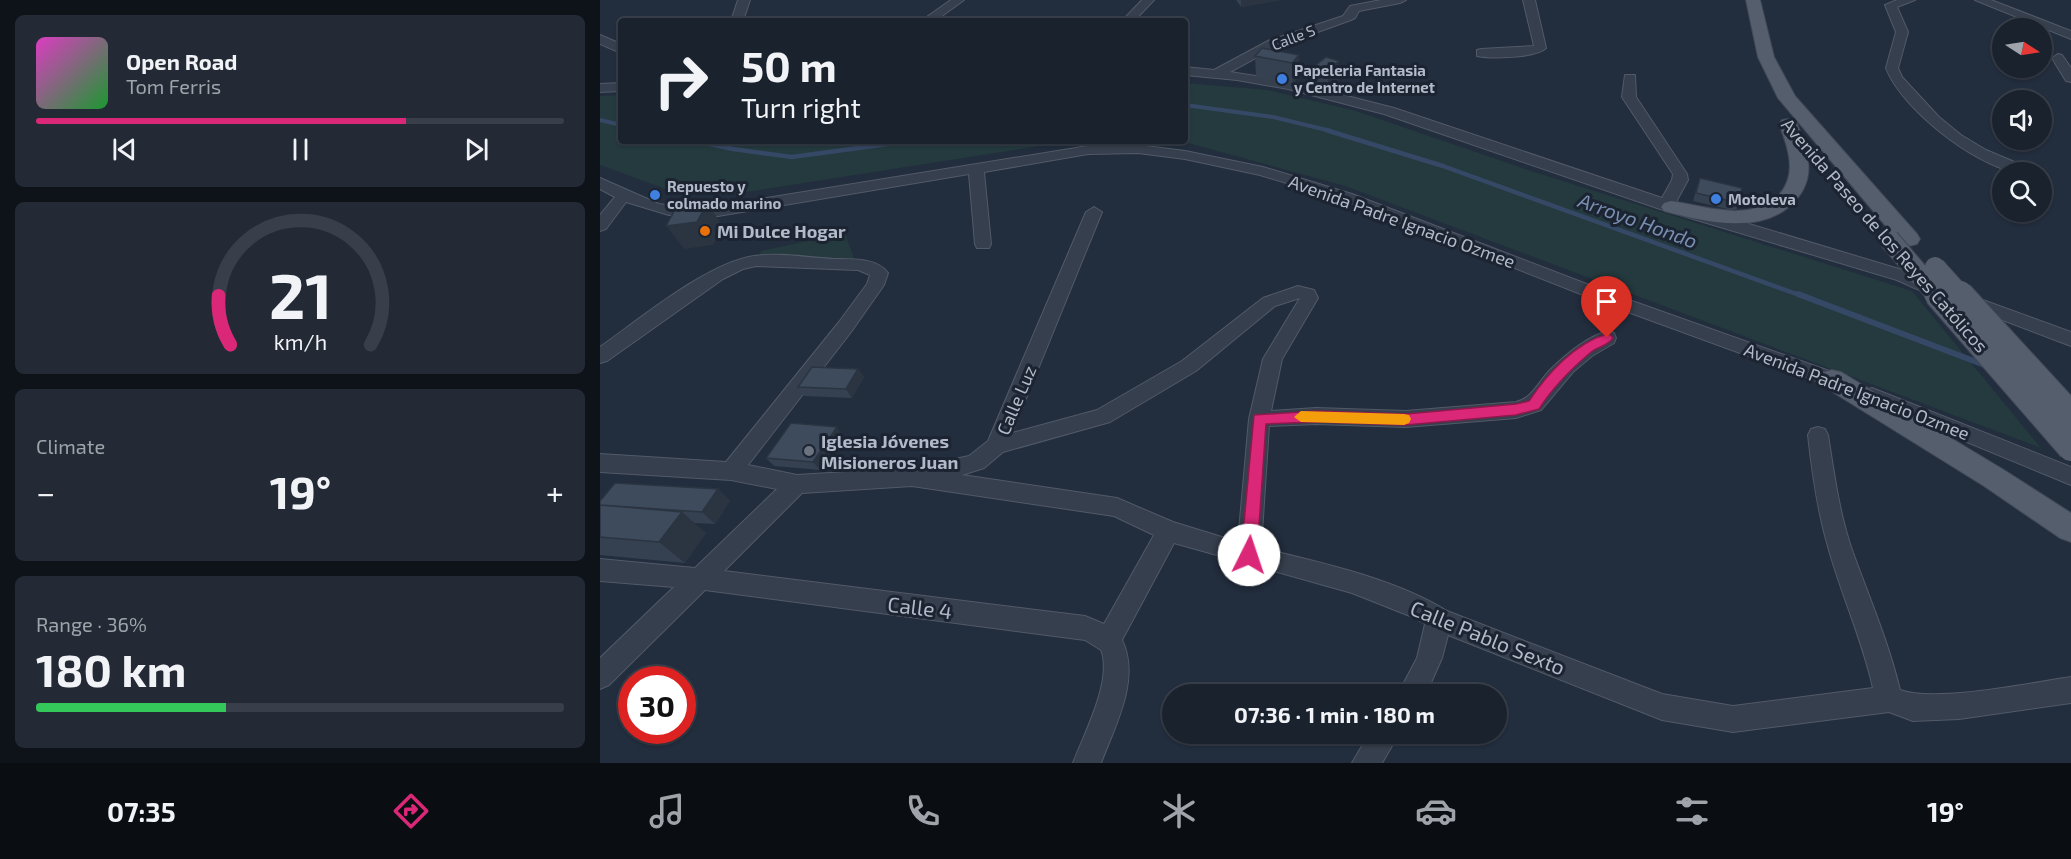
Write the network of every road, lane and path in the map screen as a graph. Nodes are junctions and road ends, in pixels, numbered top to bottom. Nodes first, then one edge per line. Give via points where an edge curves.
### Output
1 (744, 0) edge
2 (958, 0) edge
3 (1148, 0) edge
4 (1400, 0) edge
5 (1529, 0) edge
6 (1739, 0) edge
7 (1753, 0) edge
8 (1910, 0) edge
9 (1981, 0) edge
10 (1890, 3) edge
11 (1350, 4) edge
12 (738, 18) edge
13 (931, 18) edge
14 (1131, 18) edge
15 (2071, 35) edge
16 (600, 39) edge
17 (618, 48) edge
18 (1480, 53) dead end
19 (2058, 58) dead end
20 (1188, 71) edge
21 (1218, 73) junction
22 (1630, 78) dead end
23 (2071, 78) edge
24 (618, 87) edge
25 (600, 88) edge
26 (1788, 124) junction
27 (2002, 162) edge
28 (976, 168) junction
29 (600, 183) edge
30 (624, 195) junction
31 (1669, 206) junction
32 (1094, 212) dead end
33 (600, 226) edge
34 (1899, 239) junction
35 (983, 244) dead end
36 (1607, 338) dead end
37 (2071, 339) edge
38 (600, 356) edge
39 (1832, 379) junction
40 (2071, 415) edge
41 (1259, 419) junction
42 (1818, 435) dead end
43 (996, 446) junction
44 (2071, 448) edge
45 (600, 463) edge
46 (731, 471) junction
47 (2071, 476) edge
48 (912, 477) junction
49 (797, 484) junction
50 (2071, 529) edge
51 (1168, 531) junction
52 (1249, 555) junction
53 (600, 570) edge
54 (702, 579) junction
55 (1438, 619) junction
56 (1109, 640) junction
57 (600, 676) edge
58 (1418, 684) edge
59 (2071, 690) edge
60 (1889, 699) junction
61 (1378, 744) edge
62 (1087, 763) edge
63 (1366, 763) edge

1 - 12 street
2 - 13 street
3 - 14 street
4 - 11 street
5 - 18 street via 1540,48
6 - 26 main road, Avenida Paseo de los Reyes Católicos via 1757,78
7 - 34 main road, Avenida Paseo de los Reyes Católicos via 1766,57 1787,98
8 - 10 street
9 - 15 street
10 - 27 street via 1902,32 1892,68 1896,78 1956,138
11 - 21 street, Calle S via 1351,16 1272,44
16 - 17 street
19 - 23 street
20 - 21 street
21 - 31 street via 1366,103
22 - 31 street via 1629,97 1680,174
24 - 25 street
26 - 31 main road via 1801,160 1797,184 1775,209 1740,217
26 - 34 main road, Avenida Paseo de los Reyes Católicos
28 - 30 street, Avenida Padre Ignacio Ozmee via 718,211 679,213 653,209
28 - 35 street
28 - 39 street, Avenida Padre Ignacio Ozmee via 1088,150 1138,148 1263,171 1347,197 1612,300
29 - 30 street, Avenida Padre Ignacio Ozmee
30 - 33 street
31 - 37 street via 1903,276
32 - 43 street, Calle Luz
34 - 40 main road, Avenida Paseo de los Reyes Católicos, bridge
34 - 44 main road, Avenida Paseo de los Reyes Católicos, bridge
36 - 41 street via 1587,348 1555,377 1534,405 1516,410 1406,419
38 - 46 street via 717,275 738,265 756,261 858,265 879,273 851,318
39 - 47 street, Avenida Padre Ignacio Ozmee
39 - 50 main road
41 - 43 street via 1272,359 1308,294 1298,291 1269,302 1190,366 1103,416
41 - 52 street
42 - 60 street via 1839,545 1878,651
43 - 48 street, Calle Luz via 976,462
45 - 46 street, Calle Luz
46 - 49 street, Calle Luz
48 - 49 street, Calle Luz
48 - 51 street, Calle Pablo Sexto via 1118,507
49 - 54 street
51 - 52 street, Calle Pablo Sexto
51 - 56 street
52 - 55 street, Calle Pablo Sexto via 1353,582
53 - 54 street, Calle 4
54 - 56 street, Calle 4 via 1085,628
54 - 57 street
55 - 58 street via 1437,637
55 - 60 street, Calle Pablo Sexto via 1662,707 1733,718
56 - 62 street via 1118,659 1116,681
59 - 60 street, Calle Pablo Sexto via 1947,707 1913,708
61 - 63 street

